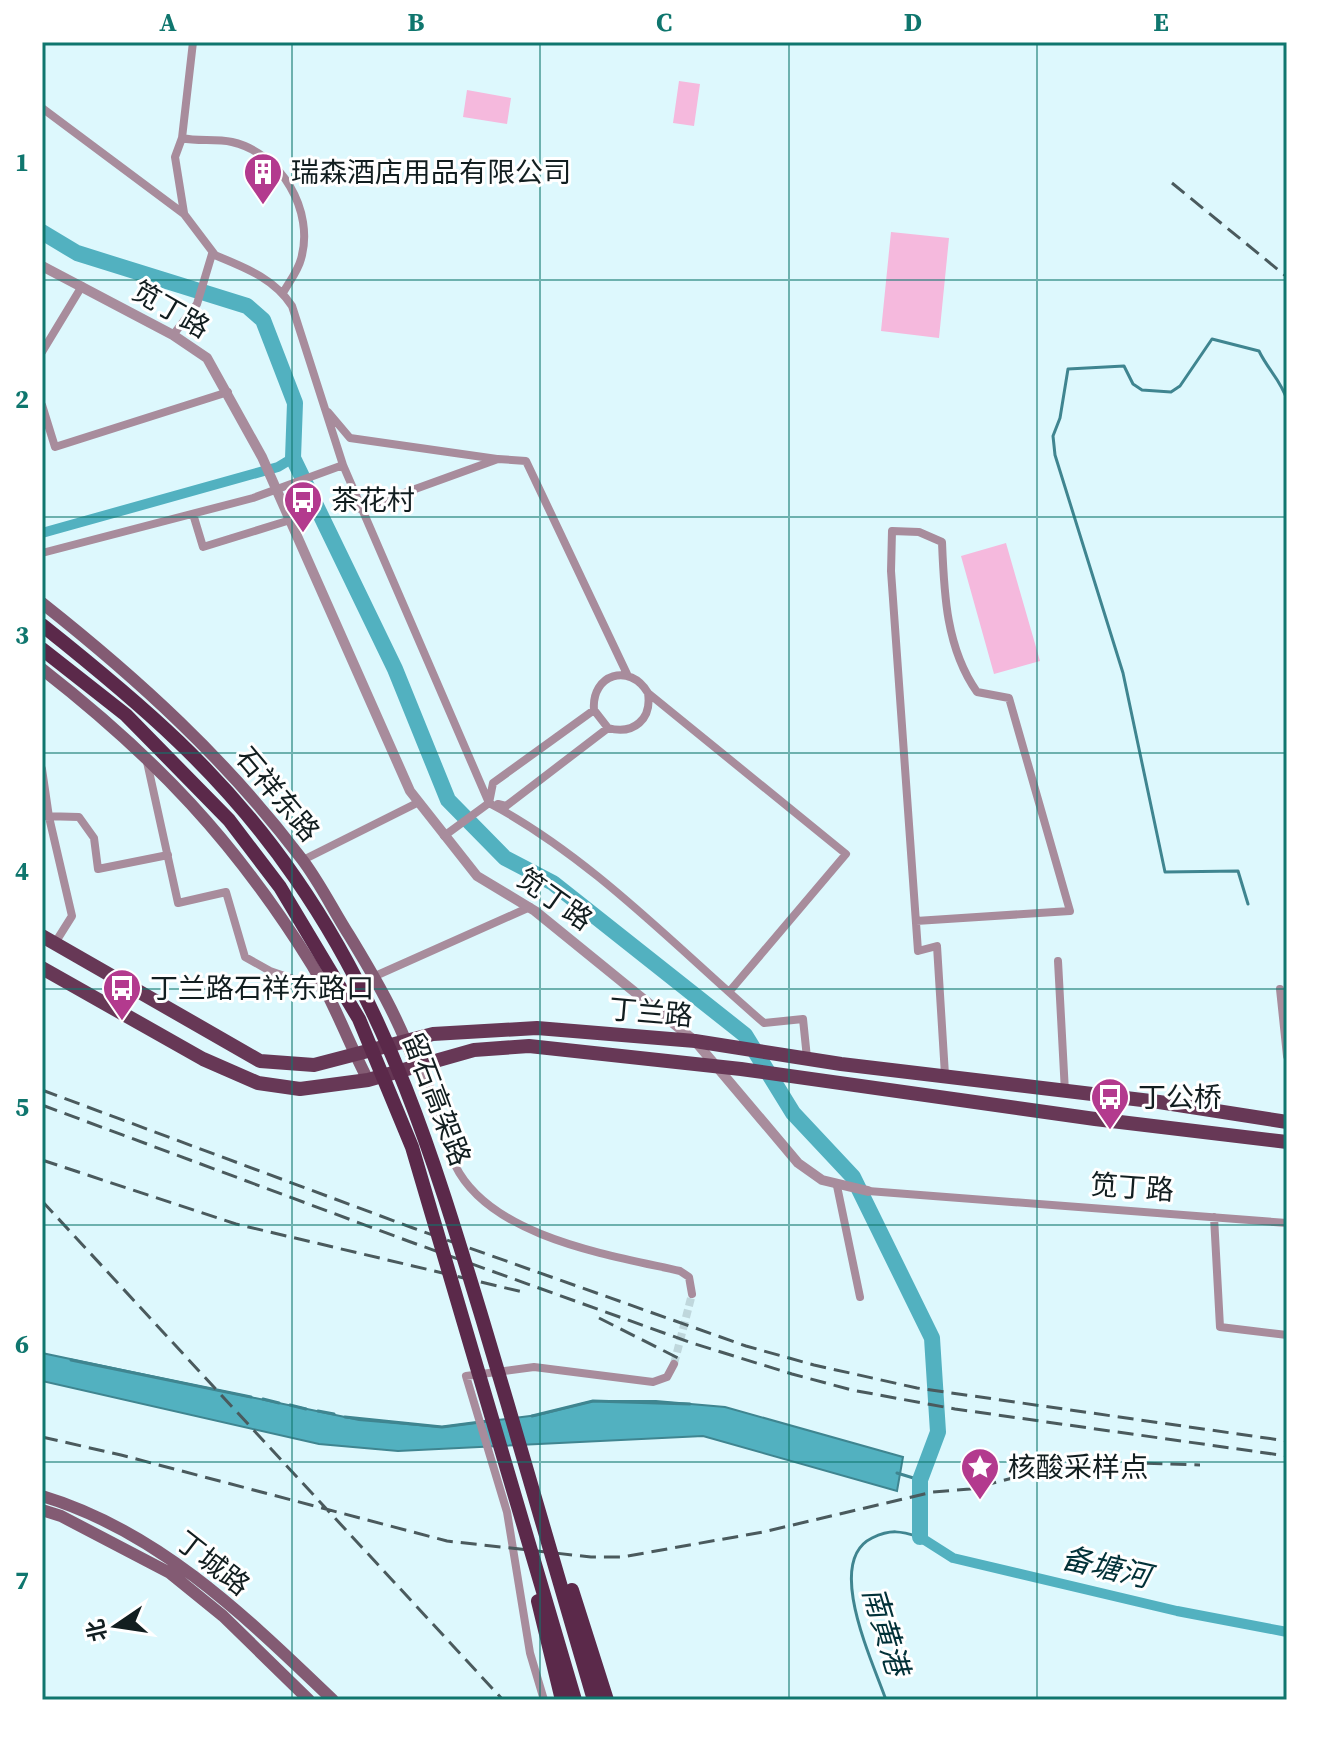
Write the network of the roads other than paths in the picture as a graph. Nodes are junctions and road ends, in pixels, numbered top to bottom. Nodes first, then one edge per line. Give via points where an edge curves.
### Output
1 (193, 42) edge
2 (42, 108) edge
3 (182, 138) junction
4 (184, 214) junction
5 (216, 256) junction
6 (42, 266) edge
7 (82, 286) junction
8 (283, 293) junction
9 (173, 335) junction
10 (42, 352) edge
11 (228, 392) junction
12 (42, 405) edge
13 (325, 409) junction
14 (498, 459) junction
15 (343, 465) junction
16 (276, 491) junction
17 (360, 509) junction
18 (193, 514) junction
19 (287, 521) junction
20 (42, 553) edge
21 (42, 603) edge
22 (42, 625) edge
23 (42, 649) edge
24 (42, 669) edge
25 (627, 674) junction
26 (648, 693) junction
27 (594, 710) junction
28 (608, 728) junction
29 (145, 753) junction
30 (42, 769) edge
31 (419, 802) junction
32 (489, 803) junction
33 (45, 817) edge
34 (449, 833) junction
35 (168, 855) junction
36 (303, 860) junction
37 (530, 907) junction
38 (916, 921) junction
39 (49, 940) edge
40 (1058, 961) dead end
41 (42, 968) edge
42 (373, 977) junction
43 (1280, 989) dead end
44 (325, 990) junction
45 (729, 992) junction
46 (406, 1040) junction
47 (695, 1041) junction
48 (355, 1055) junction
49 (1287, 1056) edge
50 (807, 1058) junction
51 (415, 1065) junction
52 (718, 1067) junction
53 (945, 1075) junction
54 (368, 1080) junction
55 (1065, 1093) junction
56 (1287, 1122) edge
57 (1287, 1142) edge
58 (837, 1186) junction
59 (868, 1191) joint
60 (1214, 1217) junction
61 (1287, 1223) edge
62 (692, 1294) dead end
63 (860, 1297) dead end
64 (1287, 1335) edge
65 (674, 1364) dead end
66 (535, 1494) junction
67 (42, 1496) edge
68 (517, 1499) junction
69 (42, 1510) edge
70 (309, 1700) edge
71 (333, 1700) edge
72 (544, 1700) edge
73 (562, 1700) edge
74 (575, 1700) edge
75 (594, 1700) edge
76 (607, 1700) edge

1 - 3 street
2 - 4 street
3 - 4 street via 175,157
3 - 8 street via 232,142 266,158 288,180 303,220 301,259
4 - 5 street
5 - 8 street via 263,276
5 - 9 street via 212,254 197,304
6 - 7 street, 笕丁路
7 - 9 street, 笕丁路
7 - 10 street
8 - 13 street via 292,306
9 - 11 street, 笕丁路 via 207,358
11 - 12 street via 55,447
11 - 16 street, 笕丁路
13 - 14 street via 350,438
13 - 15 street
14 - 17 street
14 - 25 street via 526,461
15 - 16 street
15 - 17 street
16 - 18 street
16 - 19 street, 笕丁路
17 - 32 street
18 - 19 street via 203,547
18 - 20 street
19 - 31 street, 笕丁路
21 - 36 main road, 石祥东路 via 178,717
22 - 66 highway, 留石高架路, bridge via 192,751 296,878 344,955 375,1013 428,1140
23 - 68 highway, 留石高架路, bridge via 126,715 229,820 328,962 359,1019 412,1147
24 - 29 main road
25 - 26 street
25 - 27 street via 601,683
26 - 28 street via 648,712 636,727
26 - 45 street via 846,854
27 - 28 street
27 - 32 street via 493,783
28 - 32 street via 506,806
29 - 35 street
29 - 44 main road via 195,805 270,901
30 - 33 street
31 - 34 street, 笕丁路
31 - 36 street
32 - 34 street
32 - 45 street via 575,860
33 - 35 street via 79,817 94,838 98,869
33 - 39 street via 72,916
34 - 37 street, 笕丁路 via 477,876
35 - 44 street via 178,903 226,892 245,957
36 - 42 main road, 石祥东路
37 - 42 street
37 - 47 street, 笕丁路
38 - 38 street via 891,571 892,531 919,532 942,542 945,609 965,675 977,692 1009,698 1070,911
38 - 53 street via 918,951 937,946
39 - 48 main road, 丁兰路 via 260,1061 314,1065
40 - 55 street
41 - 54 main road, 丁兰路 via 203,1059 258,1083 300,1089
42 - 46 main road, 石祥东路
43 - 49 street
44 - 48 main road
45 - 50 street via 764,1023 803,1019
46 - 47 main road, 丁兰路 via 537,1028
46 - 48 main road, 丁兰路
46 - 51 main road, 石祥东路
47 - 50 main road, 丁兰路
47 - 52 street, 笕丁路
48 - 54 main road
50 - 53 main road, 丁兰路
51 - 52 main road, 丁兰路 via 511,1046
51 - 54 main road, 丁兰路
51 - 62 street via 429,1079 454,1162 466,1186 482,1201 549,1237 680,1271 689,1277
52 - 57 main road, 丁兰路
52 - 58 street, 笕丁路 via 798,1163
53 - 55 main road, 丁兰路
55 - 56 main road, 丁兰路
58 - 59 street, 笕丁路
58 - 63 street
59 - 60 street, 笕丁路
60 - 61 street, 笕丁路
60 - 64 street via 1220,1327
65 - 72 street via 667,1377 653,1382 534,1367 466,1376 511,1531 530,1653
66 - 75 highway, 留石高架路, bridge
66 - 76 highway, bridge
67 - 71 main road, 丁城路 via 124,1530 180,1564
68 - 73 highway, bridge
68 - 74 highway, 留石高架路, bridge
69 - 70 main road, 丁城路 via 170,1573 223,1616

